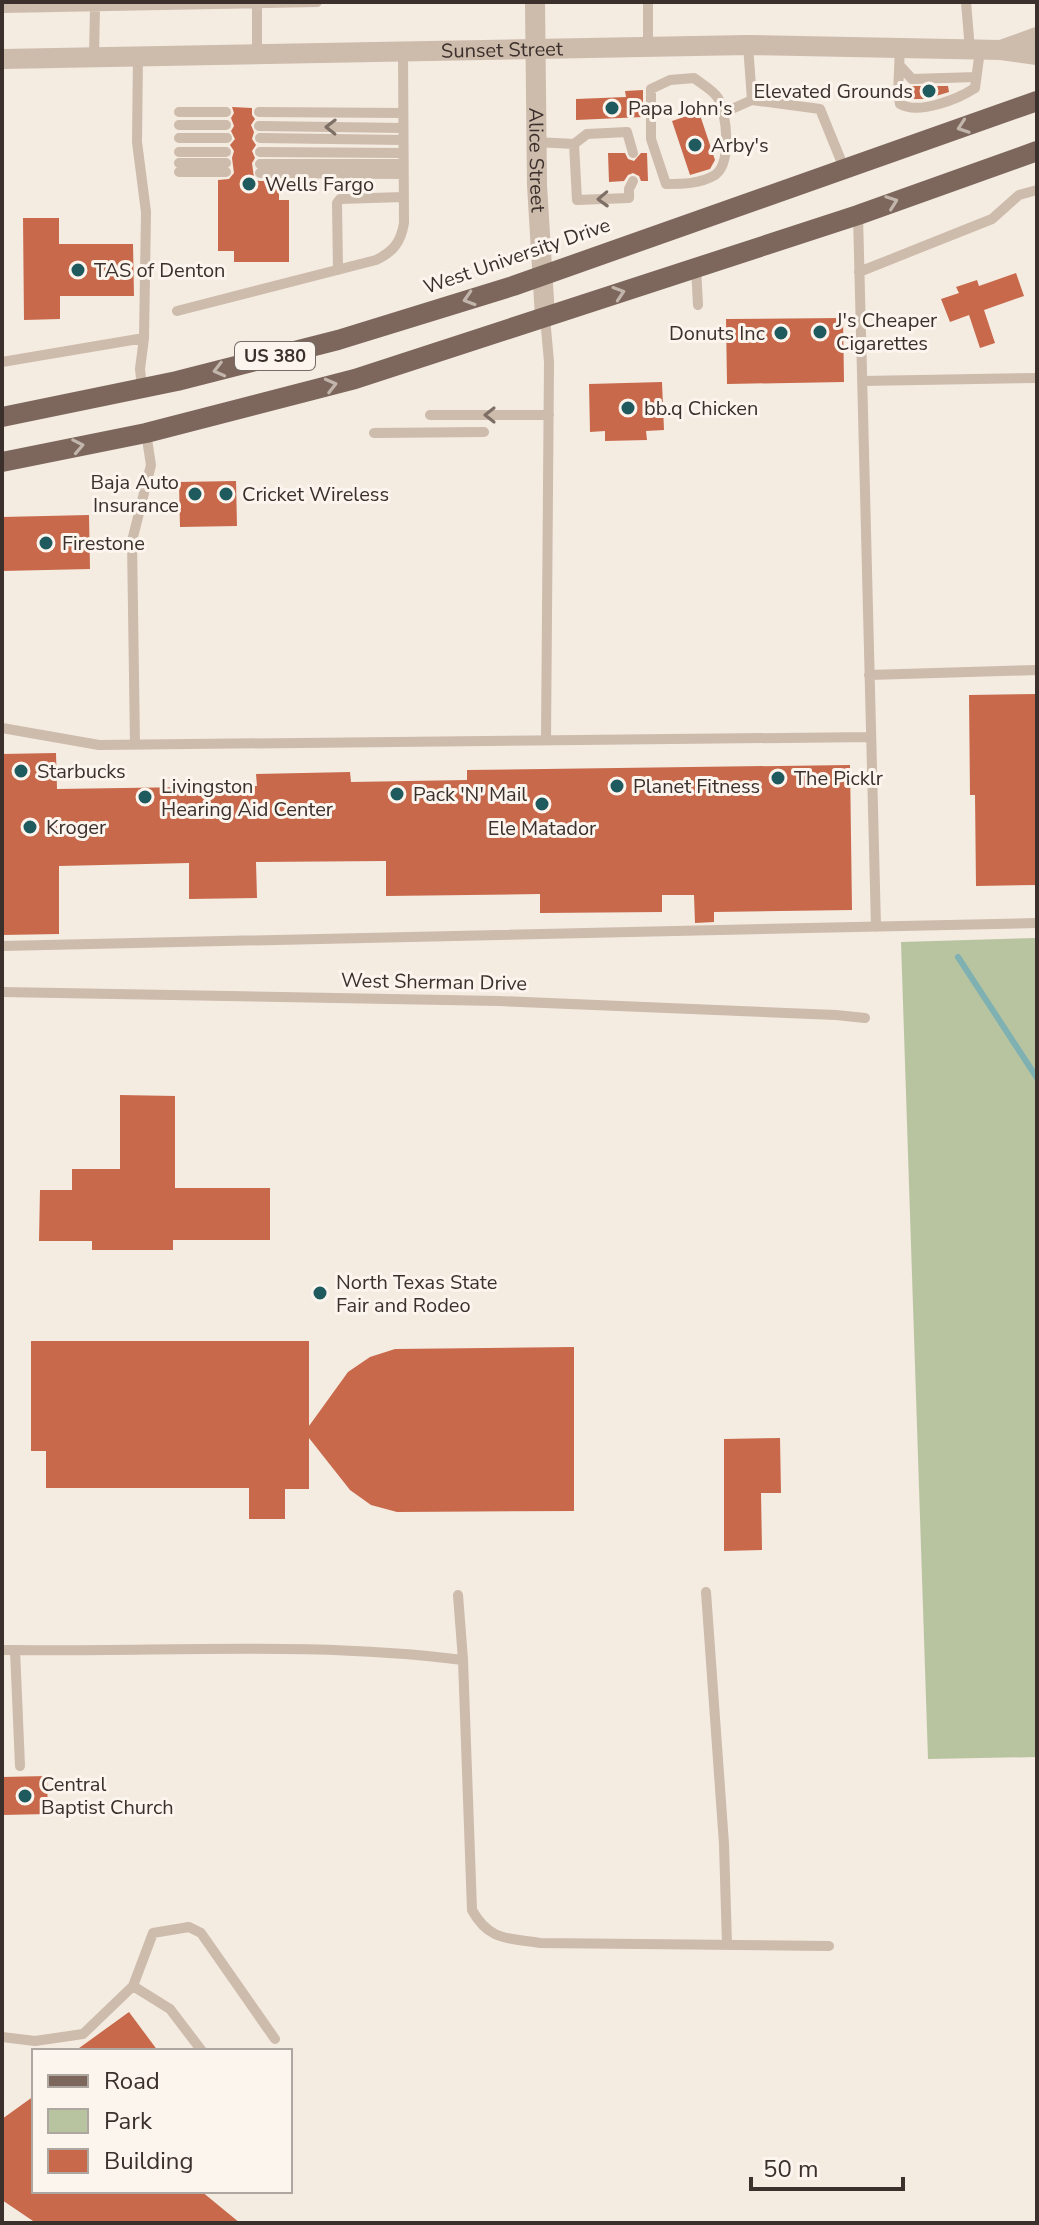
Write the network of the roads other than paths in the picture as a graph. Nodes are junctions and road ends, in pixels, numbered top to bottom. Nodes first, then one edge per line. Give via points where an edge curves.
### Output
1 (317, 2) edge
2 (535, 2) edge
3 (966, 2) edge
4 (257, 3) edge
5 (649, 4) edge
6 (95, 6) junction
7 (2, 8) edge
8 (1037, 37) edge
9 (748, 45) junction
10 (648, 47) junction
11 (536, 50) junction
12 (983, 50) junction
13 (403, 52) junction
14 (138, 55) junction
15 (257, 55) junction
16 (1037, 55) edge
17 (94, 57) junction
18 (900, 58) junction
19 (2, 59) edge
20 (976, 77) junction
21 (752, 100) junction
22 (1037, 101) edge
23 (179, 112) dead end
24 (226, 112) dead end
25 (259, 112) dead end
26 (725, 112) junction
27 (403, 113) junction
28 (179, 125) dead end
29 (226, 125) dead end
30 (259, 126) dead end
31 (403, 134) junction
32 (179, 138) dead end
33 (227, 138) dead end
34 (260, 138) dead end
35 (536, 142) junction
36 (574, 144) junction
37 (1037, 151) edge
38 (260, 152) dead end
39 (627, 153) dead end
40 (179, 162) joint
41 (403, 164) junction
42 (260, 168) dead end
43 (844, 168) junction
44 (628, 184) dead end
45 (1037, 190) edge
46 (403, 197) junction
47 (858, 215) junction
48 (696, 267) junction
49 (338, 270) junction
50 (859, 272) junction
51 (542, 274) junction
52 (698, 305) dead end
53 (177, 311) dead end
54 (545, 317) junction
55 (144, 338) junction
56 (2, 362) edge
57 (1037, 378) edge
58 (862, 381) junction
59 (142, 388) junction
60 (430, 415) dead end
61 (549, 415) junction
62 (2, 417) edge
63 (484, 432) dead end
64 (146, 433) junction
65 (374, 433) dead end
66 (2, 462) edge
67 (1037, 670) edge
68 (869, 675) junction
69 (2, 728) edge
70 (871, 737) junction
71 (546, 740) junction
72 (135, 745) junction
73 (1037, 923) edge
74 (876, 927) junction
75 (2, 946) edge
76 (2, 992) edge
77 (865, 1018) dead end
78 (706, 1592) dead end
79 (458, 1595) dead end
80 (2, 1650) edge
81 (15, 1650) junction
82 (463, 1660) junction
83 (20, 1766) dead end
84 (727, 1945) junction
85 (829, 1946) dead end
86 (133, 1986) junction
87 (2, 2037) edge
88 (275, 2039) dead end
89 (200, 2049) edge

1 - 4 lane
2 - 11 street, Alice Street
3 - 12 lane
4 - 6 lane
4 - 15 lane
5 - 10 lane
6 - 7 lane
6 - 17 lane
8 - 12 street, Sunset Street
9 - 10 street, Sunset Street
9 - 18 street, Sunset Street
9 - 21 lane
10 - 11 street, Sunset Street
11 - 13 street, Sunset Street
11 - 35 street, Alice Street
12 - 16 street, Sunset Street
12 - 18 street, Sunset Street
12 - 20 lane
13 - 15 street, Sunset Street
13 - 27 lane
14 - 15 street, Sunset Street
14 - 17 street, Sunset Street
14 - 55 lane via 137,142 146,212
17 - 19 street, Sunset Street
18 - 20 lane via 912,79
18 - 20 lane via 900,104 914,109 960,98 975,88
21 - 26 lane
21 - 43 lane via 820,109
22 -> 43 main road, West University Drive / US 380
23 - 24 lane
25 - 27 lane
26 - 26 lane via 716,95 694,78 670,80 651,89 651,139 666,184 689,184 716,174 724,163
27 - 31 lane
28 - 29 lane
31 -> 30 lane
31 - 34 lane
31 - 41 lane
32 - 33 lane
35 - 36 lane
35 - 51 street, Alice Street
36 - 39 lane via 587,134 627,132
44 -> 36 lane via 629,198 577,200
47 -> 37 main road, US 380
38 - 41 lane
40 - 40 lane via 226,162
41 - 42 lane
41 - 46 lane
43 - 51 main road, West University Drive / US 380
45 - 50 lane via 1019,195 992,219
46 - 49 lane via 397,245 376,260
46 - 49 lane via 340,199
47 - 48 main road, US 380
47 - 50 lane
48 - 52 lane
54 -> 48 main road, US 380
49 - 53 lane
50 - 58 lane
51 - 54 street, Alice Street
51 -> 59 main road, West University Drive / US 380 via 338,340
54 - 61 lane
64 -> 54 main road, US 380 via 355,379
55 - 56 lane
55 - 59 lane
57 - 58 lane
58 - 68 lane
59 - 62 main road, West University Drive / US 380
61 -> 60 lane
61 - 71 lane
63 - 65 lane
66 -> 64 main road, US 380
64 - 72 lane via 151,465 132,541
67 - 68 lane
68 - 70 lane
69 - 72 lane via 99,745
70 - 71 lane
70 - 74 lane
71 - 72 lane
73 - 74 lane
74 - 75 lane
76 - 77 lane, West Sherman Drive via 499,1001
78 - 84 lane
79 - 82 lane
80 - 81 lane
81 - 82 lane via 302,1648
81 - 83 lane
82 - 84 lane via 472,1910 481,1927 540,1943
84 - 85 lane
86 - 87 lane via 83,2034 35,2041
86 - 88 lane via 153,1933 189,1927 201,1933
86 - 89 lane via 170,2009

